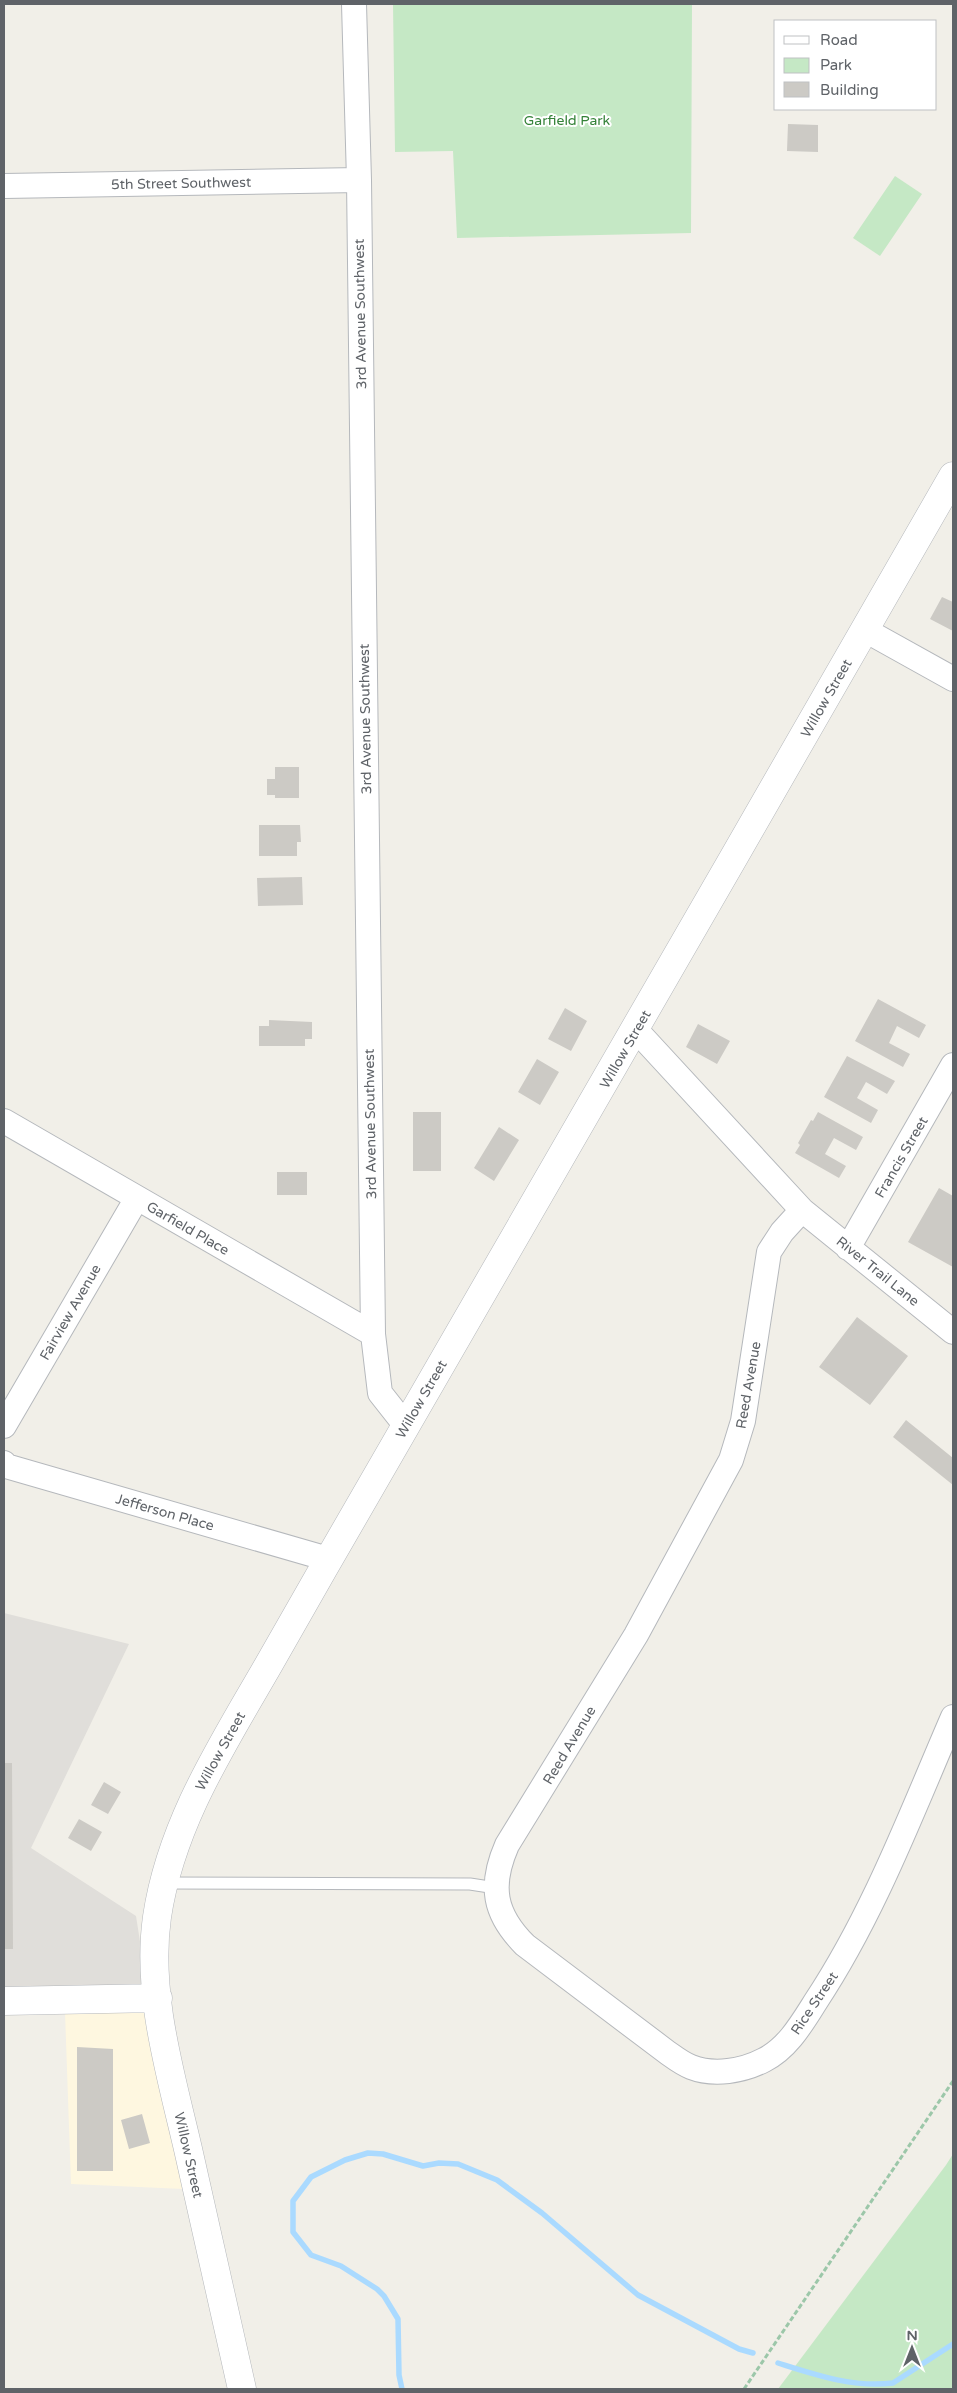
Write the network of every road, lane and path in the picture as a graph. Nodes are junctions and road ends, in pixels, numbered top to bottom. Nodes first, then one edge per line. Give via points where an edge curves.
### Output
1 (354, 4) edge
2 (359, 180) junction
3 (4, 186) edge
4 (953, 476) edge
5 (865, 630) junction
6 (953, 679) edge
7 (636, 1030) junction
8 (953, 1065) edge
9 (4, 1121) edge
10 (137, 1198) junction
11 (802, 1210) junction
12 (848, 1248) junction
13 (953, 1332) edge
14 (373, 1334) junction
15 (4, 1426) edge
16 (406, 1426) junction
17 (4, 1463) edge
18 (328, 1559) junction
19 (953, 1717) edge
20 (507, 1846) joint
21 (164, 1883) junction
22 (496, 1888) junction
23 (158, 1998) junction
24 (4, 2001) edge
25 (953, 2081) edge
26 (242, 2389) edge
27 (744, 2389) edge

1 - 2 street, 3rd Avenue Southwest
2 - 3 street, 5th Street Southwest
2 - 14 street, 3rd Avenue Southwest
4 - 5 street, Willow Street
5 - 6 street
5 - 7 street, Willow Street
7 - 11 street
7 - 16 street, Willow Street
8 - 12 street, Francis Street
9 - 10 street, Garfield Place
10 - 14 street, Garfield Place
10 - 15 street, Fairview Avenue
11 - 12 street, River Trail Lane
11 - 20 street, Reed Avenue via 782,1232 770,1252 743,1421 731,1460 636,1635
12 - 13 street, River Trail Lane
14 - 16 street, 3rd Avenue Southwest via 380,1393
16 - 18 street, Willow Street
17 - 18 street, Jefferson Place
18 - 21 street, Willow Street via 201,1782 180,1830
19 - 22 street, Rice Street via 877,1893 836,1971 797,2031 766,2060 747,2068 720,2072 691,2067 668,2053 525,1945 509,1929 500,1910
20 - 22 street, Rice Street via 498,1865
21 - 22 lane via 470,1884
21 - 23 street, Willow Street via 157,1922 155,1961
23 - 24 street
23 - 26 street, Willow Street via 172,2083
25 - 27 path

